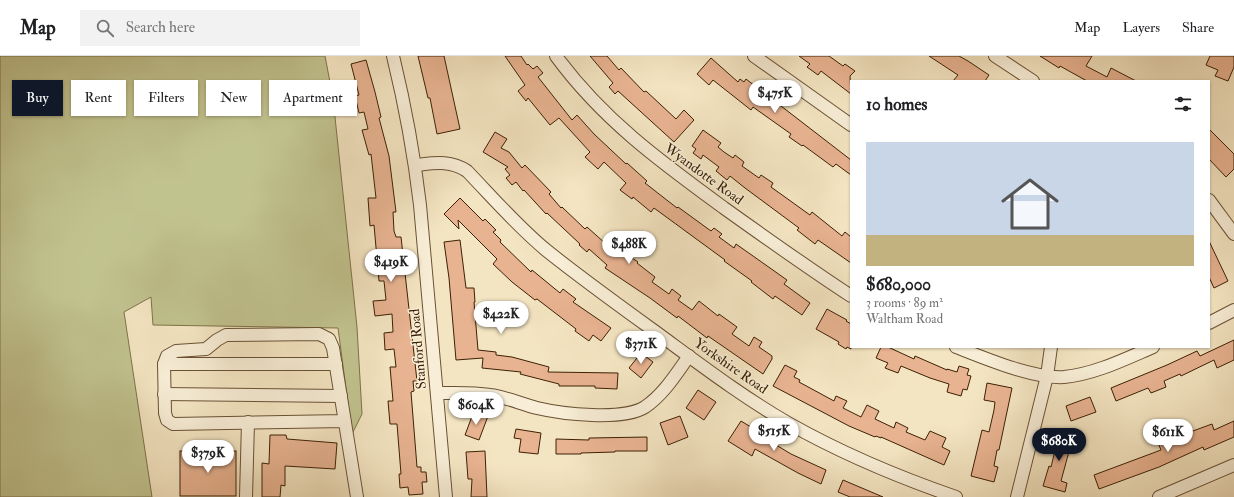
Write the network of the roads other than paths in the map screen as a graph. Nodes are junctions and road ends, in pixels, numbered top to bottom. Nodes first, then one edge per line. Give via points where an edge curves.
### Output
1 (393, 56) edge
2 (556, 56) edge
3 (754, 56) edge
4 (995, 56) edge
5 (1031, 80) edge
6 (850, 124) edge
7 (416, 165) junction
8 (1210, 201) edge
9 (1234, 234) edge
10 (850, 295) edge
11 (1234, 310) edge
12 (1210, 322) edge
13 (959, 348) edge
14 (1051, 348) edge
15 (1151, 348) edge
16 (689, 356) junction
17 (164, 364) junction
18 (336, 364) junction
19 (1047, 376) junction
20 (438, 393) junction
21 (164, 394) junction
22 (341, 396) junction
23 (248, 422) junction
24 (345, 422) junction
25 (1234, 465) edge
26 (246, 497) edge
27 (357, 497) edge
28 (446, 497) edge
29 (956, 497) edge
30 (1017, 497) edge
31 (1159, 497) edge

1 - 7 street, Stanford Road
2 - 10 street, Wyandotte Road via 590,98 661,162
3 - 6 street
4 - 5 street
7 - 16 street, Yorkshire Road via 441,162 460,166 546,250
7 - 20 street, Stanford Road
8 - 9 street
11 - 12 street
13 - 19 street via 1021,370
14 - 19 street
15 - 19 street via 1091,372 1062,377
16 - 20 street via 660,396 644,408 616,414 566,413 487,394
16 - 29 street, Yorkshire Road via 786,422 813,437 869,464
17 - 18 street
17 - 18 street via 167,356 176,351 206,349 226,335 319,334 329,339
17 - 21 street
18 - 22 street
19 - 30 street
20 - 28 street, Stanford Road
21 - 22 street
21 - 23 street via 167,420 173,424
22 - 24 street
23 - 24 street
23 - 26 street
24 - 27 street
25 - 31 street

